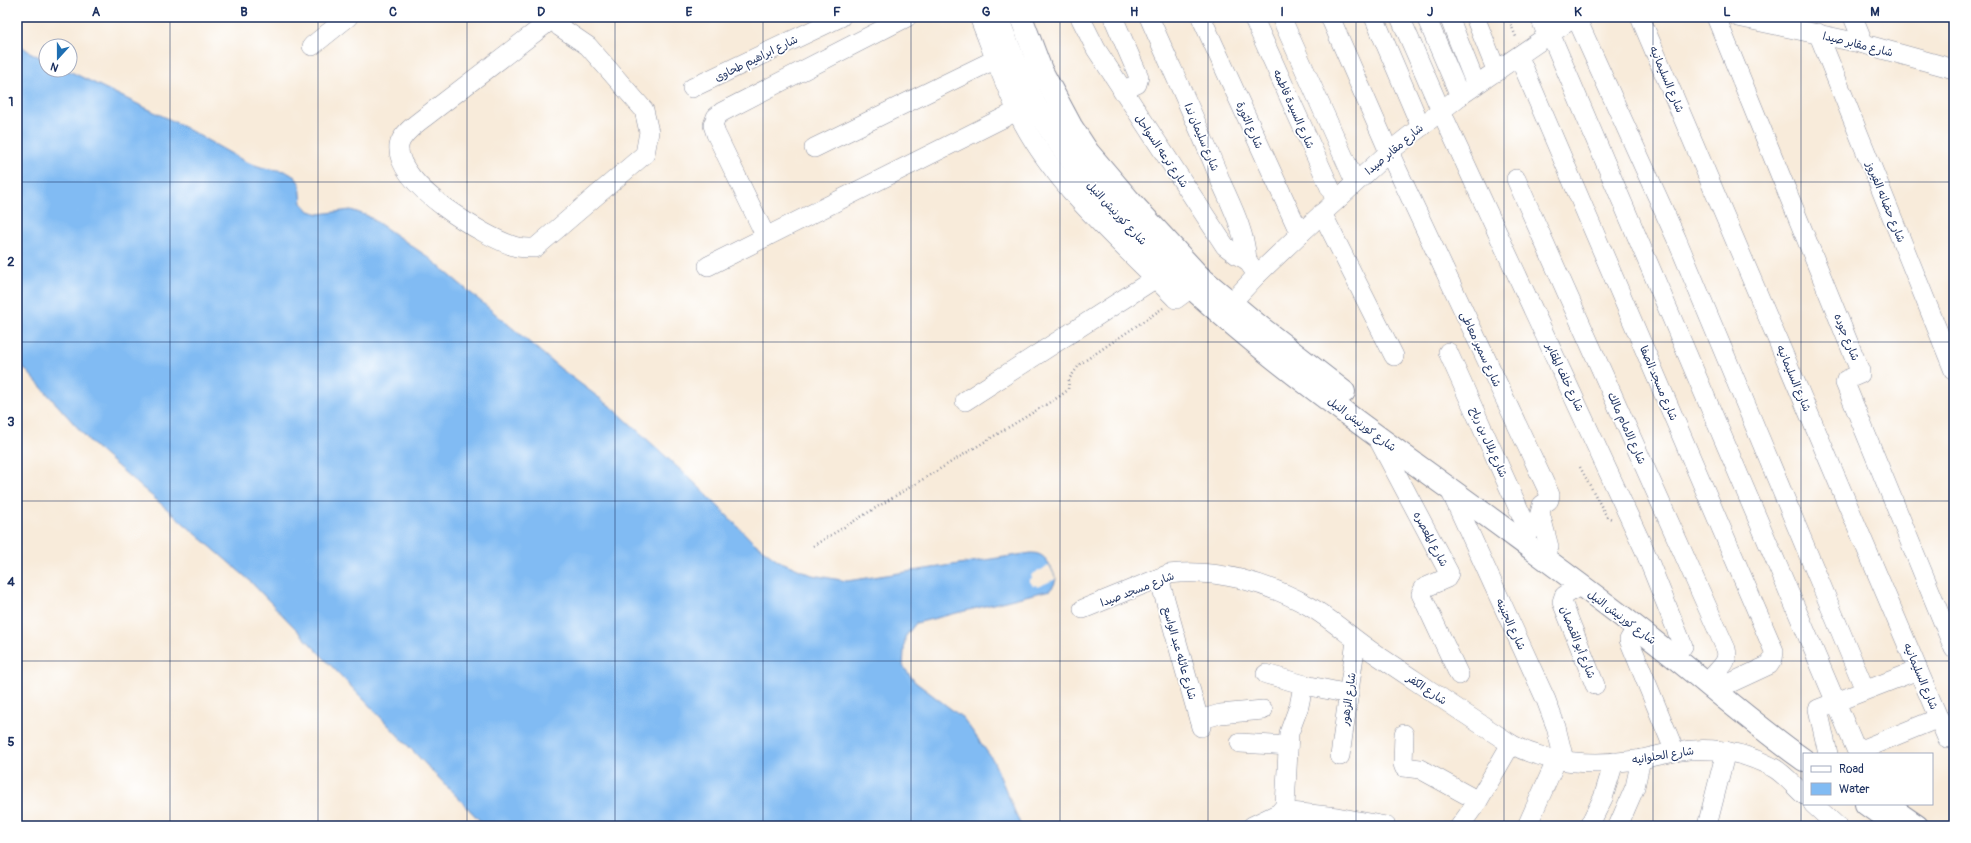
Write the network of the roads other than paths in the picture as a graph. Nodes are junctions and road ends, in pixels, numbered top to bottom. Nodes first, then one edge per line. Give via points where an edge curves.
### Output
1 (348, 17) edge
2 (554, 17) edge
3 (841, 17) edge
4 (907, 17) edge
5 (979, 17) edge
6 (997, 17) edge
7 (1021, 17) edge
8 (1080, 17) edge
9 (1113, 17) edge
10 (1148, 17) edge
11 (1201, 17) edge
12 (1253, 17) edge
13 (1281, 17) edge
14 (1330, 17) edge
15 (1374, 17) edge
16 (1400, 17) edge
17 (1426, 17) edge
18 (1449, 17) edge
19 (1475, 17) edge
20 (1540, 17) edge
21 (1640, 17) edge
22 (1716, 17) edge
23 (1738, 17) edge
24 (1853, 17) edge
25 (1561, 24) edge
26 (1818, 33) junction
27 (1864, 44) junction
28 (312, 46) dead end
29 (1519, 57) junction
30 (996, 60) junction
31 (1497, 72) junction
32 (1952, 72) edge
33 (1476, 85) junction
34 (692, 88) dead end
35 (1122, 91) junction
36 (1460, 96) junction
37 (1017, 111) junction
38 (1441, 111) junction
39 (1421, 127) junction
40 (814, 148) dead end
41 (1389, 152) junction
42 (1516, 178) dead end
43 (1100, 182) junction
44 (1355, 182) junction
45 (1329, 207) junction
46 (1300, 234) junction
47 (766, 237) junction
48 (708, 266) dead end
49 (1252, 267) junction
50 (1156, 278) junction
51 (1183, 294) junction
52 (1231, 303) junction
53 (1448, 352) dead end
54 (1394, 356) dead end
55 (1954, 372) edge
56 (965, 401) dead end
57 (1376, 434) junction
58 (1450, 490) junction
59 (1529, 532) junction
60 (1549, 547) junction
61 (1159, 578) junction
62 (1580, 585) junction
63 (1083, 609) dead end
64 (1636, 628) junction
65 (1351, 636) junction
66 (1683, 646) junction
67 (1954, 649) edge
68 (1918, 670) junction
69 (1266, 674) dead end
70 (1459, 675) dead end
71 (1720, 680) junction
72 (1595, 685) dead end
73 (1305, 686) junction
74 (1864, 690) junction
75 (1349, 694) junction
76 (1836, 701) junction
77 (1263, 710) dead end
78 (1939, 718) junction
79 (1404, 734) dead end
80 (1947, 738) dead end
81 (1240, 743) dead end
82 (1511, 744) junction
83 (1288, 746) junction
84 (1726, 751) junction
85 (1674, 752) junction
86 (1816, 753) edge
87 (1828, 753) edge
88 (1858, 753) edge
89 (1340, 756) dead end
90 (1641, 759) junction
91 (1803, 759) edge
92 (1560, 760) junction
93 (1614, 762) junction
94 (1803, 795) edge
95 (1478, 801) junction
96 (1814, 805) edge
97 (1867, 805) edge
98 (1886, 805) edge
99 (1282, 811) junction
100 (1313, 821) edge
101 (1252, 826) edge
102 (1386, 826) edge
103 (1460, 826) edge
104 (1527, 826) edge
105 (1589, 826) edge
106 (1618, 826) edge
107 (1707, 826) edge
108 (1837, 826) edge
109 (1898, 826) edge
110 (1917, 826) edge

1 - 28 street
2 - 2 street via 560,27 588,46 644,110 649,132 645,154 535,248 518,247 487,234 452,213 419,187 402,164 399,146 406,133 425,117
3 - 34 street, شارع ابراهيم طحاوى
4 - 47 street via 716,117 713,125 716,134
5 - 30 street
6 - 43 main road, شارع كورنيش النيل via 1022,79 1062,148
7 - 43 main road, شارع كورنيش النيل via 1041,70 1088,152
8 - 35 street, شارع ترعه السواحل
9 - 35 street via 1139,77 1137,84
10 - 49 street, شارع سليمان ندا via 1198,125 1240,228
11 - 46 street, شارع الثورة
12 - 45 street, شارع السيدة فاطمه
13 - 44 street
14 - 41 street
15 - 39 street
16 - 38 street, شارع خلف المقابر
17 - 36 street
18 - 33 street
19 - 31 street
20 - 25 street
21 - 68 street, شارع السليمانيه
22 - 67 street, شارع جوده via 1860,371 1860,374 1846,380 1845,383
23 - 26 street, شارع مقابر صيدا
24 - 27 street
25 - 29 street, شارع مقابر صيدا
25 - 74 street via 1677,240
25 - 76 street
26 - 27 street, شارع مقابر صيدا
26 - 55 street, شارع حضانه الفيروز
27 - 32 street, شارع مقابر صيدا
29 - 31 street, شارع مقابر صيدا
29 - 71 street, شارع مسجد الصفا via 1774,651 1769,665
30 - 37 street
30 - 40 street
31 - 33 street, شارع مقابر صيدا
33 - 36 street, شارع مقابر صيدا
35 - 49 street, شارع ترعه السواحل via 1225,246
36 - 38 street, شارع مقابر صيدا
37 - 47 street
37 - 50 street via 1056,172 1081,202
38 - 39 street, شارع مقابر صيدا
38 - 66 street, شارع خلف المقابر via 1627,511
39 - 41 street, شارع مقابر صيدا
41 - 44 street, شارع مقابر صيدا
41 - 60 street, شارع سمير معاطى via 1550,495 1549,500 1542,505 1540,513
42 - 71 street, شارع الامام مالك via 1726,649 1727,659
43 - 51 main road, شارع كورنيش النيل
43 - 52 main road, شارع كورنيش النيل
44 - 45 street, شارع مقابر صيدا
45 - 46 street, شارع مقابر صيدا
45 - 54 street, شارع السيدة فاطمه
46 - 49 street, شارع مقابر صيدا
47 - 48 street
49 - 52 street, شارع مقابر صيدا
50 - 51 street
50 - 56 street
51 - 57 main road, شارع كورنيش النيل
52 - 59 main road, شارع كورنيش النيل
53 - 59 street, شارع بلال بن رباح
57 - 58 main road, شارع كورنيش النيل
57 - 70 street, شارع المعصره via 1449,573 1447,578 1424,588 1421,594
58 - 62 main road, شارع كورنيش النيل
58 - 92 street, شارع الجنينه via 1546,700 1556,727
59 - 60 main road, شارع كورنيش النيل
60 - 66 main road, شارع كورنيش النيل
61 - 63 street, شارع مسجد صيدا
61 - 65 street, شارع مسجد صيدا via 1185,572 1221,576 1261,585 1309,606
61 - 77 street, شارع عائله عبد الواسع via 1200,723 1220,714
62 - 64 main road, شارع كورنيش النيل
62 - 72 street, شارع أبو القمصان via 1564,596 1562,602
64 - 85 street via 1629,640
64 - 91 main road, شارع كورنيش النيل via 1746,718
65 - 75 street, شارع الزهور
65 - 82 street, شارع الكفر
66 - 71 main road, شارع كورنيش النيل
68 - 74 street
68 - 78 street, شارع السليمانيه
69 - 73 street
71 - 86 main road, شارع كورنيش النيل
73 - 75 street
73 - 83 street via 1289,733
74 - 76 street
75 - 89 street, شارع الزهور
76 - 87 street via 1817,710
76 - 88 street
78 - 80 street, شارع السليمانيه
78 - 88 street
79 - 95 street via 1404,767 1420,769
81 - 83 street
82 - 92 street, شارع الحلوانيه via 1539,757
82 - 95 street
83 - 99 street via 1286,803
84 - 85 street, شارع الحلوانيه via 1709,749
84 - 94 street, شارع الحلوانيه via 1749,757 1774,768
84 - 107 street
85 - 90 street, شارع الحلوانيه
90 - 93 street, شارع الحلوانيه
90 - 106 street via 1635,787
92 - 93 street, شارع الحلوانيه
92 - 104 street
93 - 105 street via 1603,798
95 - 103 street
96 - 108 street
97 - 109 main road
98 - 110 main road
99 - 100 street
99 - 101 street
100 - 102 street via 1373,823

